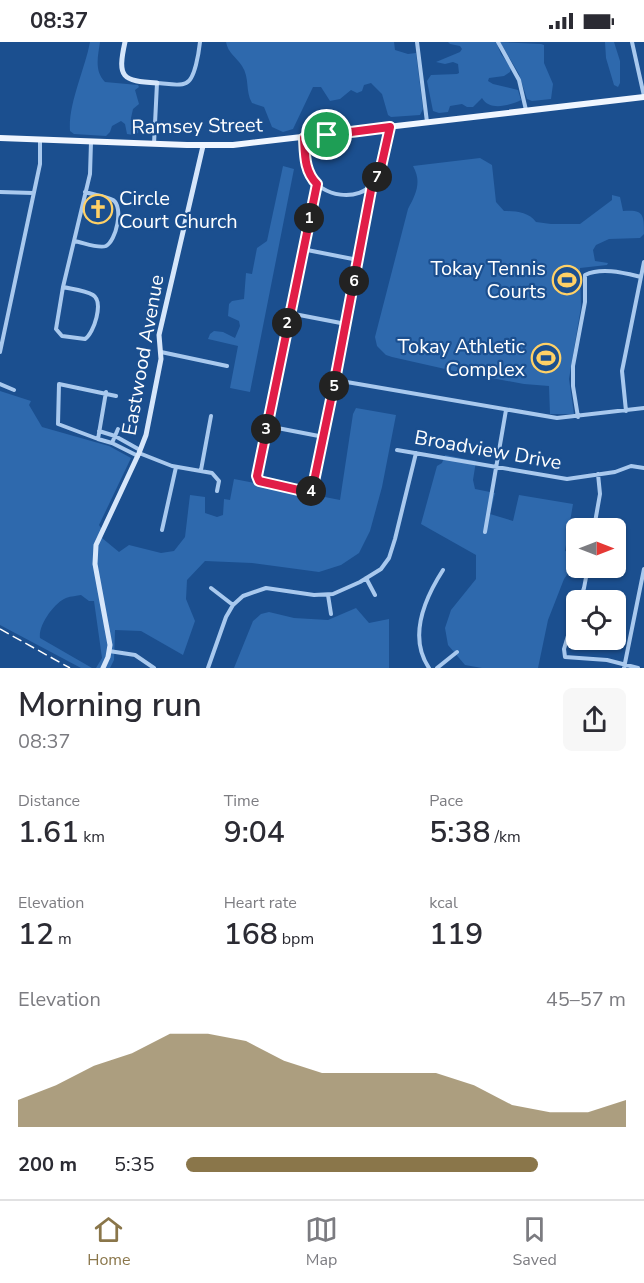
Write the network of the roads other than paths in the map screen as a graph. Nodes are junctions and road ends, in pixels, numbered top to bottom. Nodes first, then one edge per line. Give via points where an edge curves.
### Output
1 (125, 42) edge
2 (200, 42) edge
3 (417, 42) edge
4 (498, 42) edge
5 (632, 42) edge
6 (157, 83) junction
7 (644, 96) edge
8 (526, 111) junction
9 (427, 123) junction
10 (390, 127) junction
11 (0, 138) edge
12 (304, 138) junction
13 (40, 140) junction
14 (91, 142) junction
15 (154, 144) junction
16 (203, 146) junction
17 (317, 184) junction
18 (372, 185) junction
19 (0, 192) edge
20 (85, 192) junction
21 (33, 193) junction
22 (74, 241) junction
23 (302, 249) junction
24 (358, 260) junction
25 (644, 262) edge
26 (641, 277) junction
27 (63, 287) junction
28 (289, 314) junction
29 (346, 324) junction
30 (2, 330) edge
31 (0, 352) edge
32 (160, 352) junction
33 (227, 366) dead end
34 (335, 380) junction
35 (0, 384) edge
36 (14, 390) dead end
37 (106, 392) junction
38 (116, 396) dead end
39 (644, 408) edge
40 (506, 410) junction
41 (626, 411) junction
42 (211, 416) dead end
43 (579, 417) junction
44 (267, 426) junction
45 (118, 429) dead end
46 (99, 431) junction
47 (115, 436) junction
48 (324, 437) junction
49 (98, 439) junction
50 (112, 443) junction
51 (397, 450) dead end
52 (139, 453) junction
53 (416, 453) junction
54 (176, 467) junction
55 (496, 467) junction
56 (644, 468) edge
57 (201, 470) junction
58 (598, 474) junction
59 (217, 491) dead end
60 (596, 518) edge
61 (162, 530) dead end
62 (484, 532) dead end
63 (644, 568) edge
64 (443, 570) dead end
65 (366, 578) junction
66 (211, 588) dead end
67 (328, 595) junction
68 (375, 595) dead end
69 (233, 605) junction
70 (331, 614) dead end
71 (566, 642) edge
72 (109, 651) junction
73 (457, 652) dead end
74 (624, 666) edge
75 (103, 668) edge
76 (154, 668) edge
77 (208, 668) edge
78 (429, 668) edge
79 (437, 668) edge
80 (638, 668) edge

1 - 6 street via 120,62 123,74 133,81
2 - 6 street via 189,81
3 - 9 street
4 - 8 street via 519,80
5 - 7 street
6 - 15 street
7 - 8 main road, Ramsey Street
8 - 9 main road, Ramsey Street
9 - 10 main road, Ramsey Street
10 - 12 main road, Ramsey Street
10 - 18 street via 381,167
11 - 13 main road, Ramsey Street
12 - 16 main road, Ramsey Street
12 - 17 street via 306,166
13 - 14 main road, Ramsey Street
13 - 21 street via 40,164
14 - 15 main road, Ramsey Street
14 - 20 street
15 - 16 main road, Ramsey Street
16 - 32 street, Eastwood Avenue via 159,335
17 - 18 street via 343,195
17 - 23 street
18 - 24 street
19 - 21 street
20 - 22 street
20 - 22 street via 117,204 113,239 101,246
21 - 30 street
22 - 27 street
23 - 24 street
23 - 28 street
24 - 29 street
25 - 26 street
26 - 41 street via 622,371
26 - 43 street via 612,272 585,275 585,302 573,366
27 - 27 street via 56,328 62,336 85,339 92,333 98,300 91,294
28 - 29 street
28 - 44 street
29 - 34 street
30 - 31 street
32 - 33 street
32 - 52 street, Eastwood Avenue
34 - 40 street
34 - 48 street
35 - 36 street
37 - 38 street
37 - 46 street
37 - 49 street via 59,384 58,424
39 - 41 street
40 - 43 street via 557,418
40 - 55 street
41 - 43 street
42 - 57 street
44 - 48 street
44 - 48 street via 258,481 307,492 312,491
45 - 47 street
46 - 47 street
46 - 49 street
47 - 50 street
47 - 52 street
49 - 50 street
50 - 52 street
51 - 53 street, Broadview Drive
52 - 54 street
52 - 72 street, Eastwood Avenue via 96,544 95,564
53 - 55 street, Broadview Drive
53 - 65 street via 389,558 381,569
54 - 57 street
54 - 61 street
55 - 58 street, Broadview Drive via 567,479
55 - 62 street
56 - 58 street, Broadview Drive via 631,466
57 - 59 street via 217,478
58 - 60 street via 600,494
63 - 74 street
64 - 78 street via 426,601 420,624 420,645
65 - 67 street
65 - 68 street
66 - 69 street
67 - 69 street via 266,588 243,596
67 - 70 street
69 - 77 street
71 - 74 street via 566,657 607,660
72 - 75 street, Eastwood Avenue
72 - 76 street via 135,655
73 - 79 street
74 - 80 street

